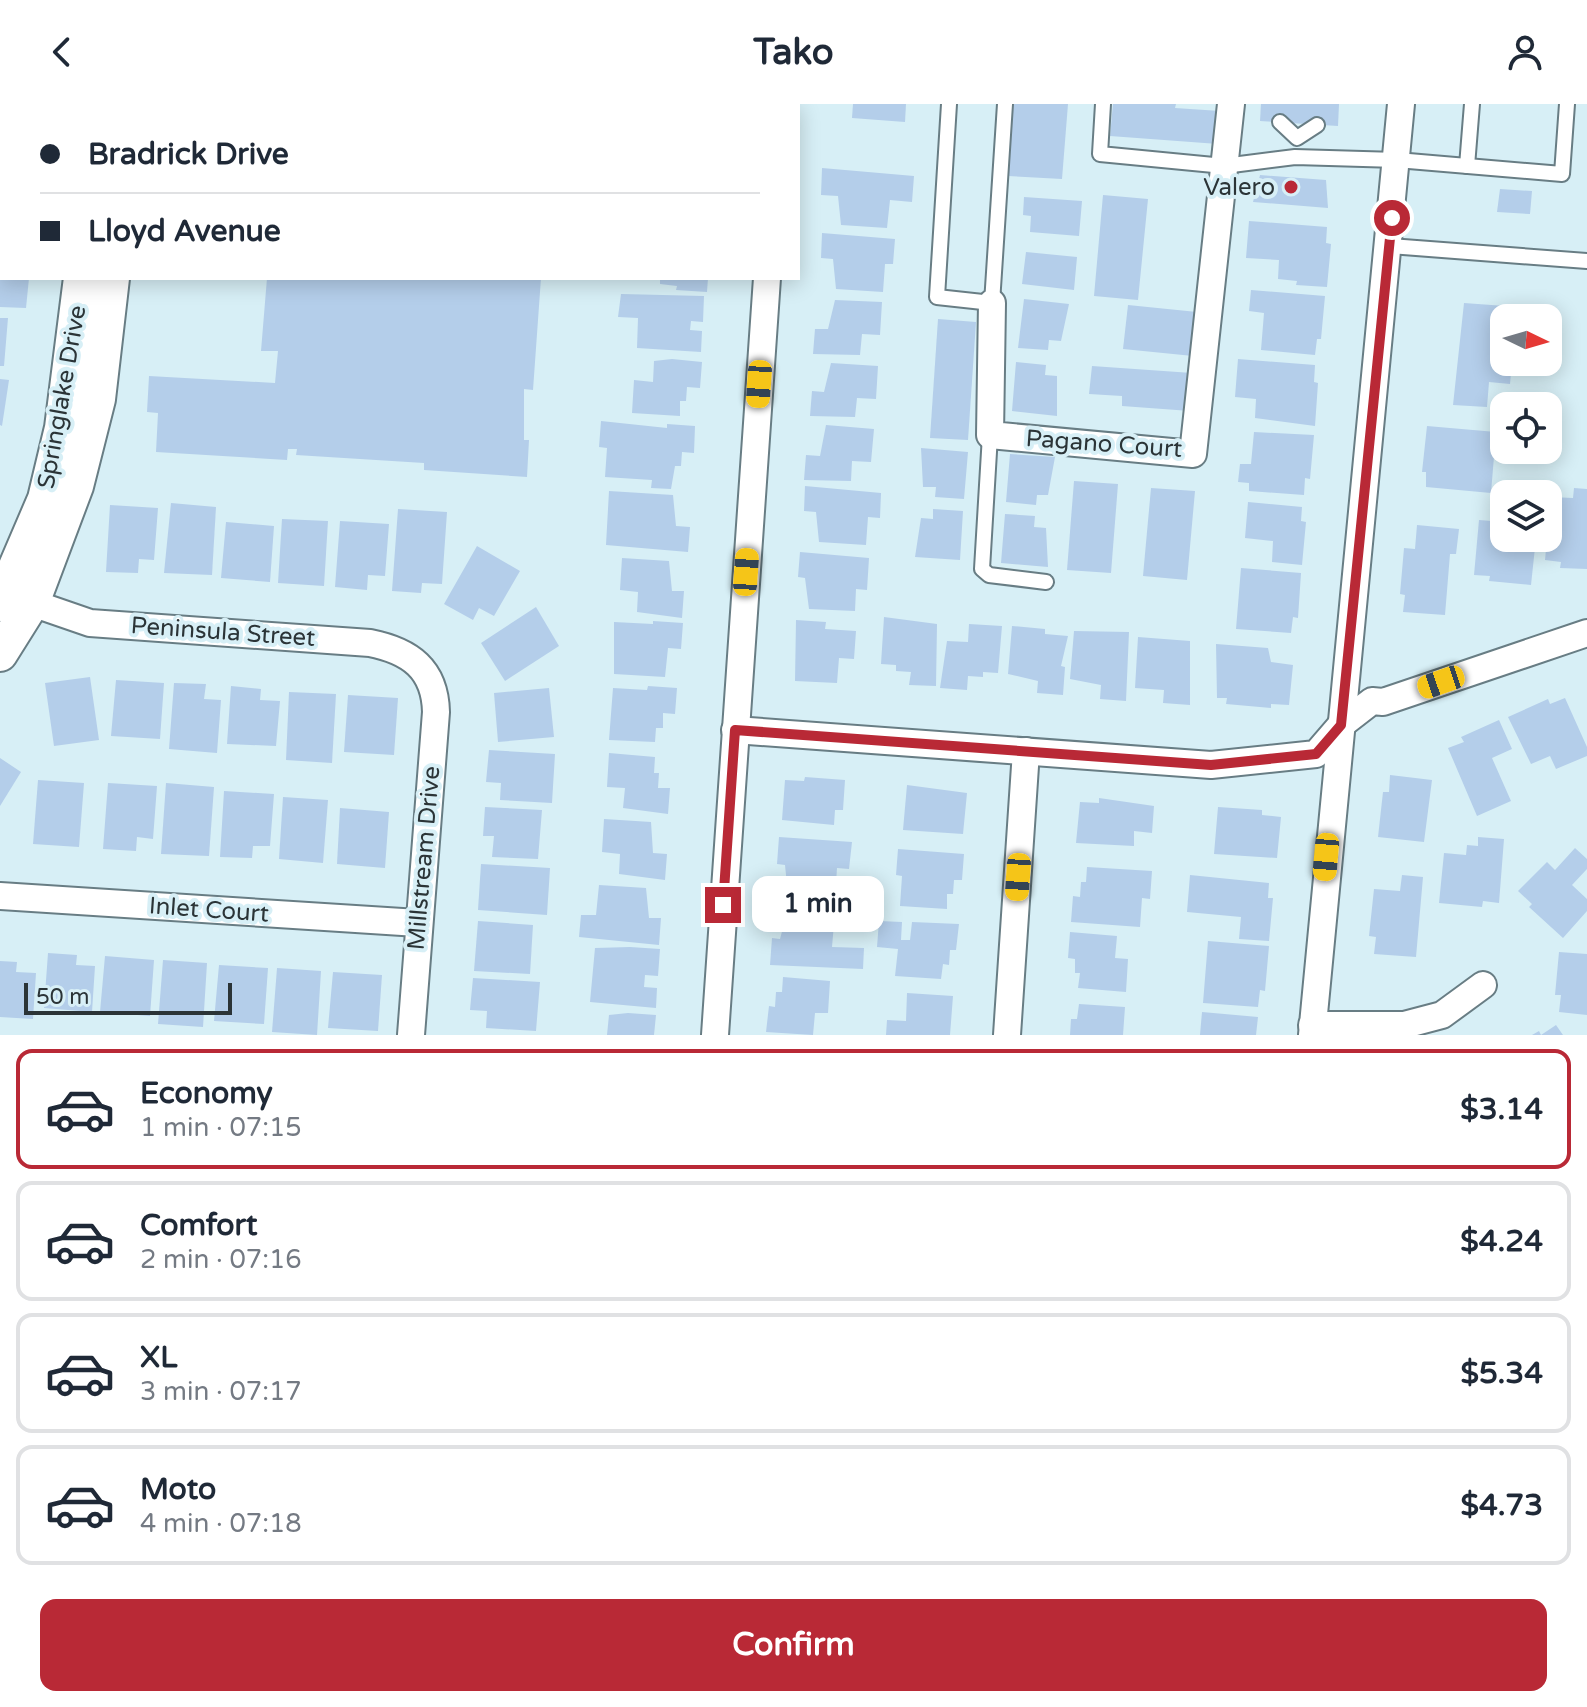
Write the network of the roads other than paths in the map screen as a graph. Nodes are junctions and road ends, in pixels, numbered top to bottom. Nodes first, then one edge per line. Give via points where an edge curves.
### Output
1 (949, 104) edge
2 (1005, 104) edge
3 (1103, 104) edge
4 (1231, 104) edge
5 (1401, 104) edge
6 (1472, 104) edge
7 (1567, 104) edge
8 (1280, 122) dead end
9 (1317, 125) dead end
10 (1298, 130) junction
11 (1295, 157) junction
12 (1397, 160) junction
13 (1224, 166) junction
14 (1467, 166) junction
15 (1390, 246) junction
16 (1587, 261) edge
17 (81, 280) edge
18 (112, 280) edge
19 (767, 280) edge
20 (992, 303) junction
21 (990, 435) junction
22 (1046, 582) dead end
23 (12, 602) edge
24 (1587, 633) edge
25 (0, 654) edge
26 (432, 682) joint
27 (1341, 725) junction
28 (735, 730) junction
29 (1026, 751) junction
30 (0, 896) edge
31 (418, 923) junction
32 (1483, 985) dead end
33 (1312, 1030) edge
34 (411, 1035) edge
35 (715, 1035) edge
36 (1007, 1035) edge

1 - 20 lane via 937,297
2 - 20 lane, Pagano Court
3 - 13 lane via 1100,154
4 - 13 street, Pagano Court
5 - 12 street
6 - 14 lane
7 - 14 lane via 1562,174
8 - 10 lane
9 - 10 lane
10 - 11 lane
11 - 12 lane
11 - 13 lane
12 - 14 lane
12 - 15 street
13 - 21 street, Pagano Court via 1193,454
15 - 16 lane
15 - 27 street
17 - 23 street, Springlake Drive via 62,428
18 - 23 street, Springlake Drive via 98,399 76,486
19 - 28 street
20 - 21 street, Pagano Court
21 - 22 lane via 982,569 989,575
23 - 25 street, Springlake Drive
23 - 26 street, Peninsula Street via 90,623 382,645 406,653
24 - 27 street via 1383,702 1372,701
26 - 31 street, Millstream Drive via 436,712
27 - 29 street via 1316,754 1211,765
27 - 33 street
28 - 29 street
28 - 35 street
29 - 36 street
30 - 31 street, Inlet Court
31 - 34 street, Millstream Drive
32 - 33 street via 1442,1015 1404,1025

